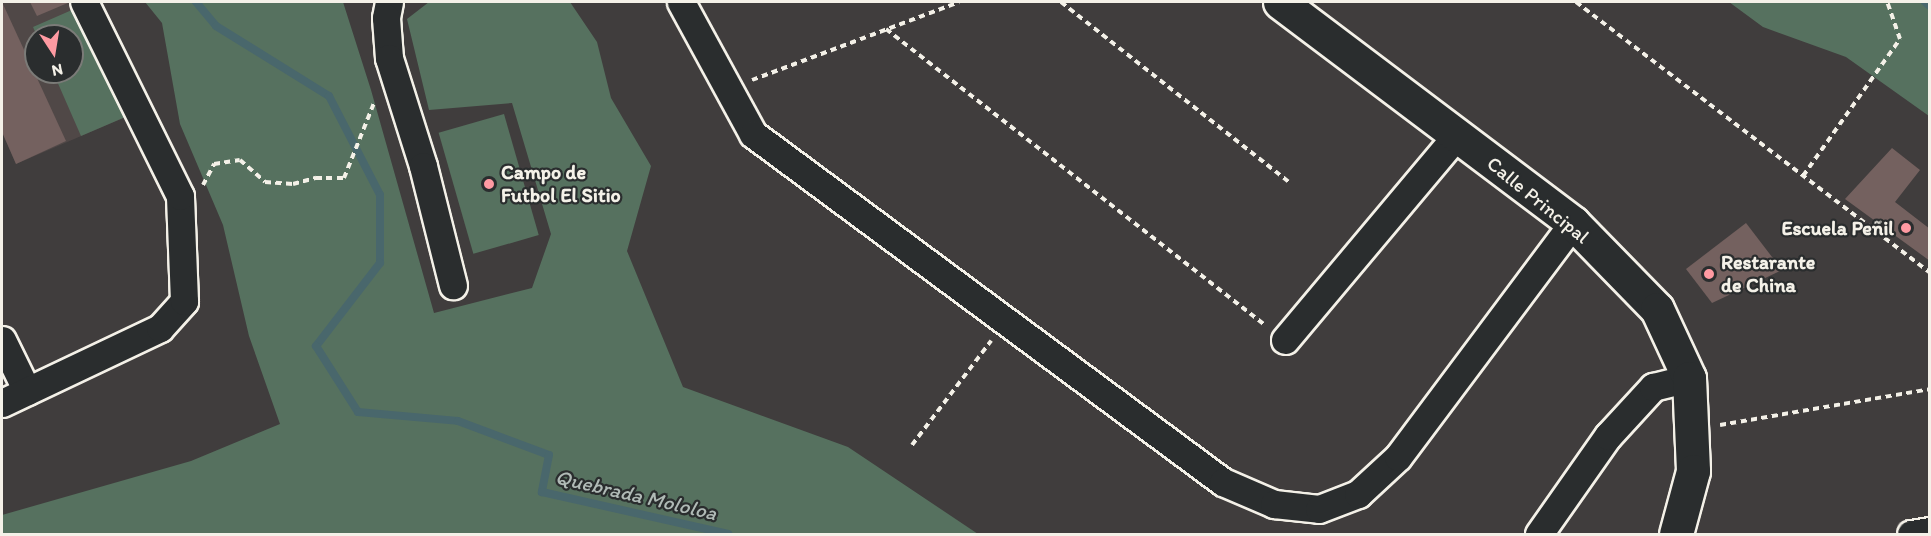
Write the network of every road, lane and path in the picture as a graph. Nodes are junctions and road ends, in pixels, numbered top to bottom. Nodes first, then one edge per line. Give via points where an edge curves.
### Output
1 (84, 2) edge
2 (389, 2) edge
3 (681, 2) edge
4 (959, 2) edge
5 (1061, 2) edge
6 (1280, 2) edge
7 (1576, 2) edge
8 (1887, 2) edge
9 (886, 29) junction
10 (728, 89) junction
11 (374, 102) dead end
12 (1457, 135) junction
13 (1803, 176) junction
14 (1290, 183) dead end
15 (180, 217) junction
16 (1573, 223) junction
17 (1929, 273) edge
18 (453, 285) dead end
19 (1006, 321) junction
20 (2, 340) edge
21 (1286, 340) joint
22 (1689, 378) junction
23 (1929, 389) edge
24 (27, 391) junction
25 (2, 403) edge
26 (1692, 430) junction
27 (912, 445) dead end
28 (1929, 531) edge
29 (1539, 534) edge
30 (1676, 534) edge
31 (1911, 534) edge

1 - 15 street via 180,196
2 - 18 street via 389,58 423,166
3 - 10 street
4 - 9 path
5 - 14 path
6 - 12 street, Calle Principal
7 - 13 path
8 - 13 path via 1899,39
9 - 10 path
9 - 21 path
10 - 19 street via 753,134
11 - 15 path via 344,178 316,178 293,184 265,182 240,160 214,164
12 - 16 street, Calle Principal
12 - 21 street
13 - 17 path
15 - 24 street via 184,301 160,328
16 - 19 street via 1398,457 1358,494 1319,509 1274,504 1222,482
16 - 22 street, Calle Principal via 1657,309
19 - 27 path
20 - 24 street
22 - 26 street, Calle Principal
22 - 29 street via 1653,387 1608,435
23 - 26 path
24 - 25 street
26 - 30 street, Calle Principal via 1693,471
28 - 31 street

